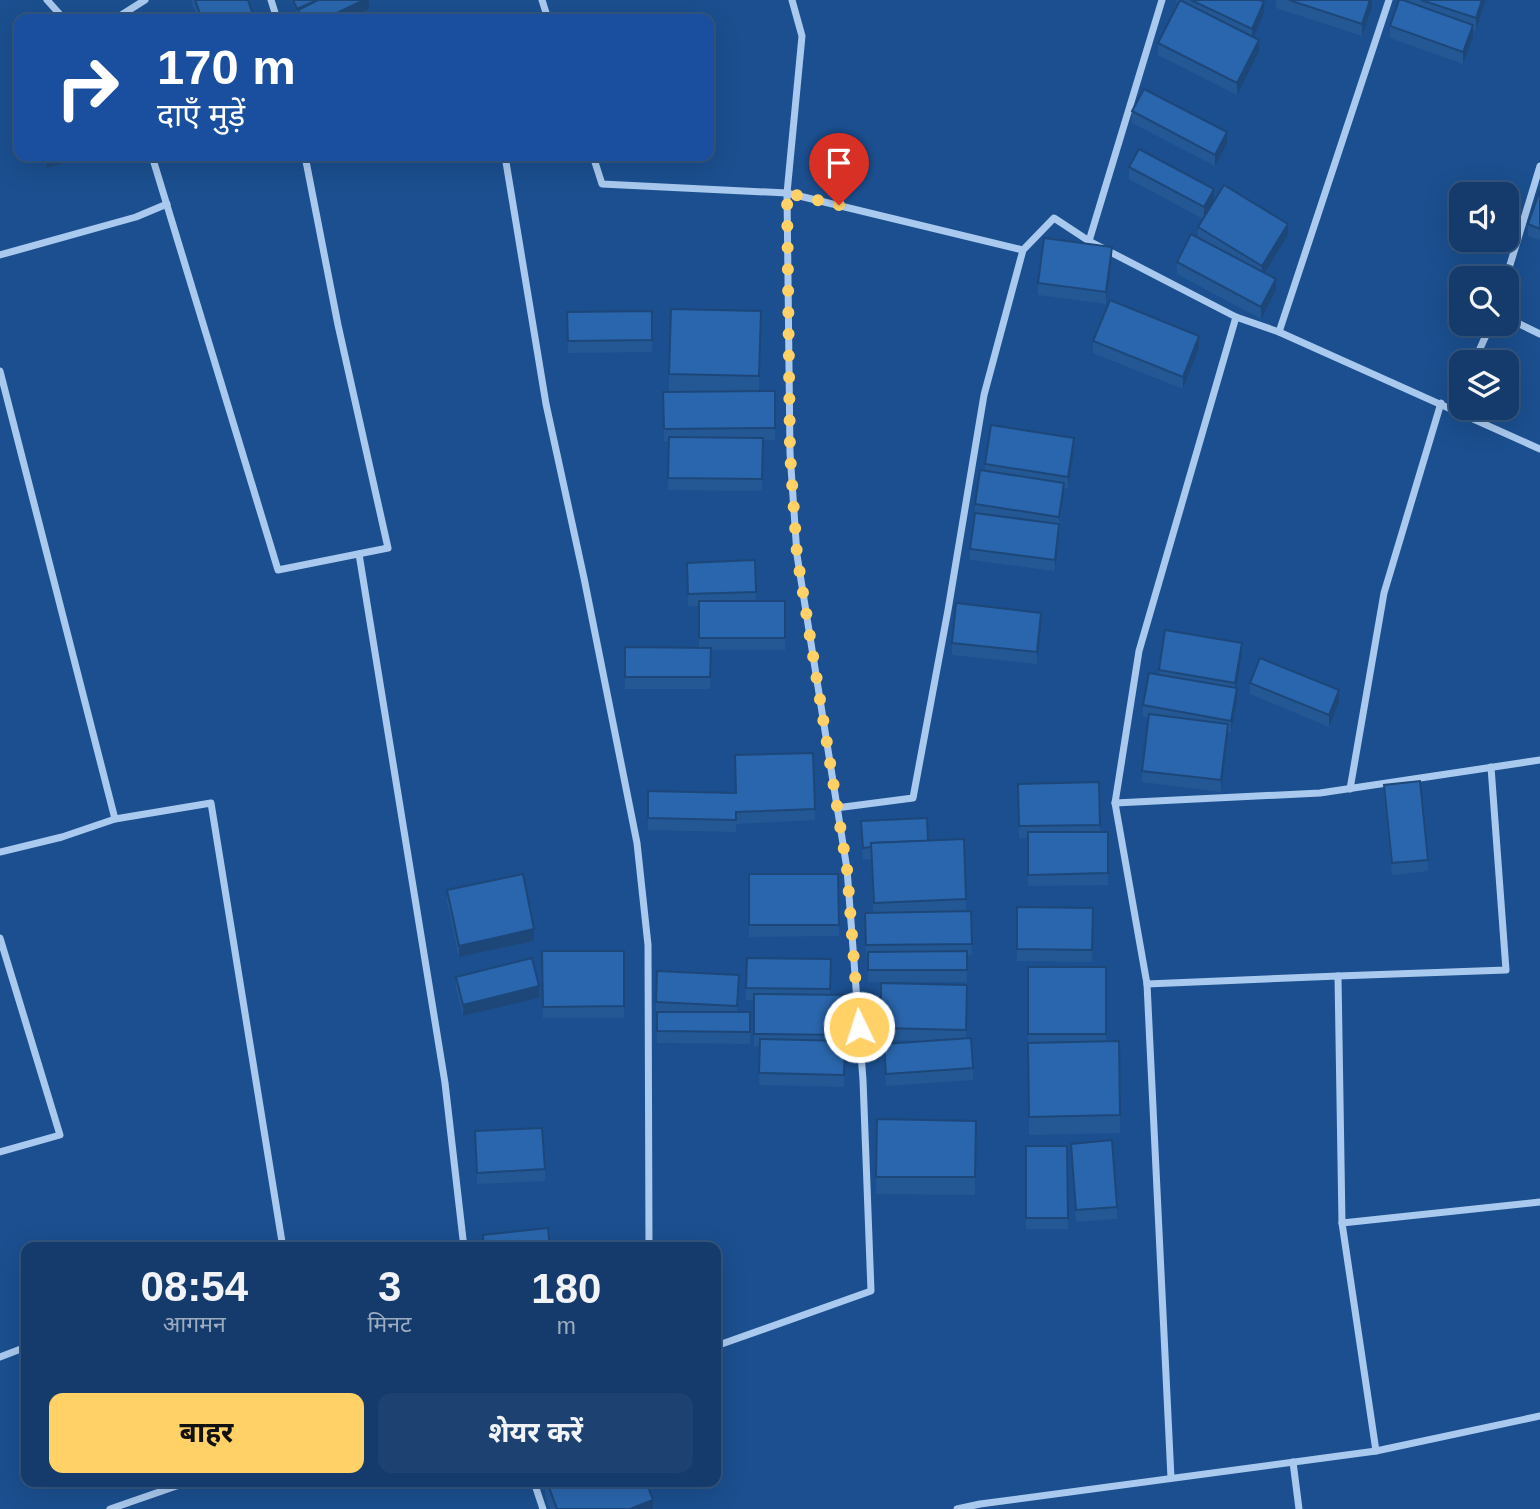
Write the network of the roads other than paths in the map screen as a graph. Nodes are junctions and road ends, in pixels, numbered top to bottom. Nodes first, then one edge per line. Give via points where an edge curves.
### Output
1 (47, 0) edge
2 (145, 0) edge
3 (792, 0) edge
4 (1162, 0) edge
5 (1388, 0) edge
6 (60, 14) edge
7 (123, 14) edge
8 (154, 161) edge
9 (306, 161) edge
10 (506, 161) edge
11 (595, 161) edge
12 (1540, 166) edge
13 (787, 193) junction
14 (167, 204) junction
15 (1089, 241) junction
16 (1023, 250) junction
17 (0, 255) edge
18 (1510, 266) edge
19 (1236, 317) junction
20 (1519, 324) edge
21 (1279, 332) junction
22 (1540, 334) edge
23 (0, 371) edge
24 (1441, 403) junction
25 (1449, 407) edge
26 (1478, 420) edge
27 (1540, 449) edge
28 (359, 554) junction
29 (1540, 760) edge
30 (1492, 767) junction
31 (1350, 789) junction
32 (1115, 803) junction
33 (836, 808) junction
34 (116, 819) junction
35 (0, 852) edge
36 (0, 938) edge
37 (9, 972) junction
38 (0, 975) edge
39 (1338, 976) junction
40 (1147, 984) junction
41 (0, 1152) edge
42 (1540, 1202) edge
43 (1342, 1223) junction
44 (282, 1242) edge
45 (463, 1242) edge
46 (649, 1242) edge
47 (721, 1344) edge
48 (21, 1349) edge
49 (0, 1357) edge
50 (1540, 1416) edge
51 (1376, 1451) junction
52 (1293, 1462) junction
53 (1171, 1478) junction
54 (174, 1487) edge
55 (536, 1487) edge
56 (110, 1509) edge
57 (543, 1509) edge
58 (957, 1509) edge
59 (1299, 1509) edge

1 - 6 street
2 - 7 street
3 - 13 street via 802,36
4 - 15 street
5 - 21 street
8 - 14 street
9 - 28 street via 388,548
10 - 46 street via 546,404 637,843 648,945
11 - 13 street via 602,184
12 - 18 street
13 - 16 street
13 - 33 street via 790,453 797,555
14 - 17 street
14 - 28 street via 278,570
15 - 16 street via 1054,218
15 - 19 street
16 - 33 street via 984,395 913,798
19 - 21 street
19 - 32 street via 1139,651
20 - 22 street
21 - 24 street
23 - 34 street
24 - 25 street
24 - 31 street via 1384,593
26 - 27 street
28 - 45 street via 445,1083
29 - 30 street
30 - 31 street
30 - 39 street via 1506,970
31 - 32 street
32 - 40 street
33 - 47 street via 847,869 863,1080 871,1291
34 - 35 street
34 - 44 street via 211,803
36 - 37 street
37 - 38 street
37 - 41 street via 60,1135
39 - 40 street
39 - 43 street
40 - 53 street
42 - 43 street
43 - 51 street
48 - 49 street
50 - 51 street
51 - 52 street
52 - 53 street
52 - 59 street
53 - 58 street
54 - 56 street
55 - 57 street

